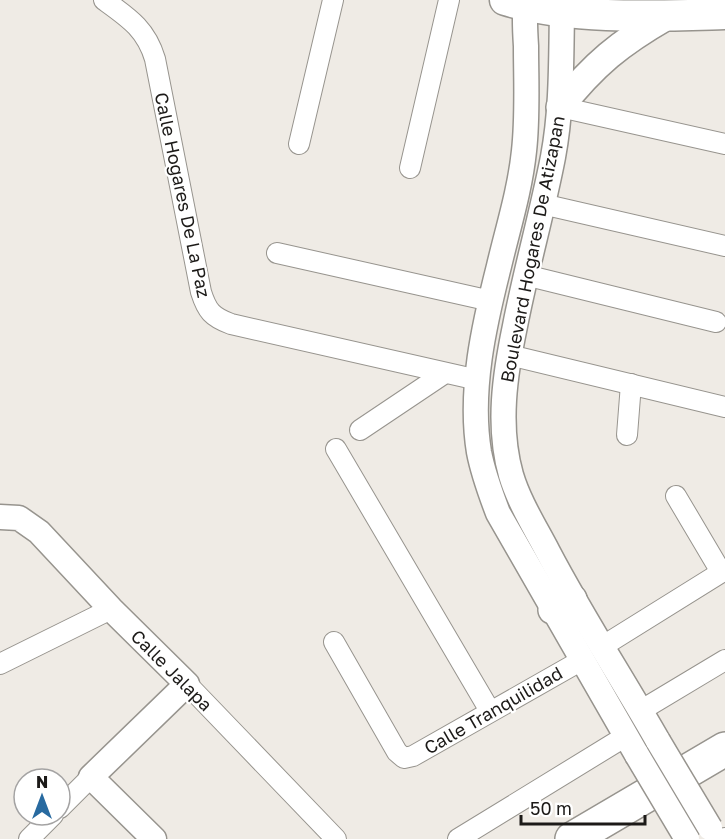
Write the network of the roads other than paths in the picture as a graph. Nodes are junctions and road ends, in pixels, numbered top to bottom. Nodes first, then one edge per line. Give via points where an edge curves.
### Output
1 (104, 0) edge
2 (333, 0) edge
3 (449, 0) edge
4 (519, 2) edge
5 (564, 6) edge
6 (725, 14) edge
7 (667, 16) junction
8 (560, 107) junction
9 (299, 144) dead end
10 (725, 144) edge
11 (410, 168) dead end
12 (542, 204) junction
13 (725, 246) edge
14 (277, 253) dead end
15 (525, 275) junction
16 (492, 301) junction
17 (716, 322) dead end
18 (509, 355) junction
19 (445, 373) junction
20 (478, 380) junction
21 (631, 384) junction
22 (725, 407) edge
23 (360, 430) dead end
24 (627, 435) dead end
25 (336, 449) dead end
26 (676, 496) dead end
27 (0, 518) edge
28 (723, 571) edge
29 (563, 605) junction
30 (111, 609) junction
31 (334, 642) dead end
32 (603, 646) junction
33 (582, 660) junction
34 (725, 660) edge
35 (0, 664) edge
36 (187, 684) junction
37 (490, 711) junction
38 (640, 711) junction
39 (631, 745) junction
40 (725, 749) edge
41 (725, 774) edge
42 (91, 777) junction
43 (72, 796) edge
44 (41, 827) edge
45 (719, 836) edge
46 (29, 839) edge
47 (154, 839) edge
48 (336, 839) edge
49 (458, 839) edge
50 (572, 839) edge
51 (614, 839) edge
52 (687, 839) edge

1 - 19 street, Calle Hogares De La Paz via 142,30 150,43 206,307 217,319 231,324
2 - 9 street
3 - 11 street
4 - 5 main road
4 - 16 street, Boulevard Hogares De Atizapan via 527,101 524,151
5 - 7 main road
5 - 8 street, Boulevard Hogares De Atizapan
6 - 7 main road
7 - 8 main road via 608,54
8 - 10 street
8 - 12 street, Boulevard Hogares De Atizapan
12 - 13 street
12 - 15 street, Boulevard Hogares De Atizapan
14 - 16 street
15 - 17 street
15 - 18 street, Boulevard Hogares De Atizapan
16 - 20 street, Boulevard Hogares De Atizapan
18 - 21 street
18 - 29 street, Boulevard Hogares De Atizapan via 504,421 511,474
19 - 20 street, Calle Hogares De La Paz
19 - 23 street
20 - 29 street, Boulevard Hogares De Atizapan via 479,450 486,482 498,513
21 - 22 street
21 - 24 street
25 - 37 street
26 - 28 street
27 - 30 street, Calle Jalapa via 20,518 39,532
28 - 32 street
29 - 32 street, Boulevard Hogares De Atizapan
29 - 33 street, Boulevard Hogares De Atizapan
30 - 35 street
30 - 36 street, Calle Jalapa
31 - 37 street, Calle Tranquilidad via 404,758
32 - 38 street, Boulevard Hogares De Atizapan
33 - 37 street, Calle Tranquilidad
33 - 39 street, Boulevard Hogares De Atizapan
34 - 38 street
36 - 42 street
36 - 48 street, Calle Jalapa
38 - 45 street, Boulevard Hogares De Atizapan, bridge
39 - 49 street
39 - 52 street, Boulevard Hogares De Atizapan, bridge
40 - 50 highway
41 - 51 highway
42 - 43 street
42 - 47 street
44 - 46 street

